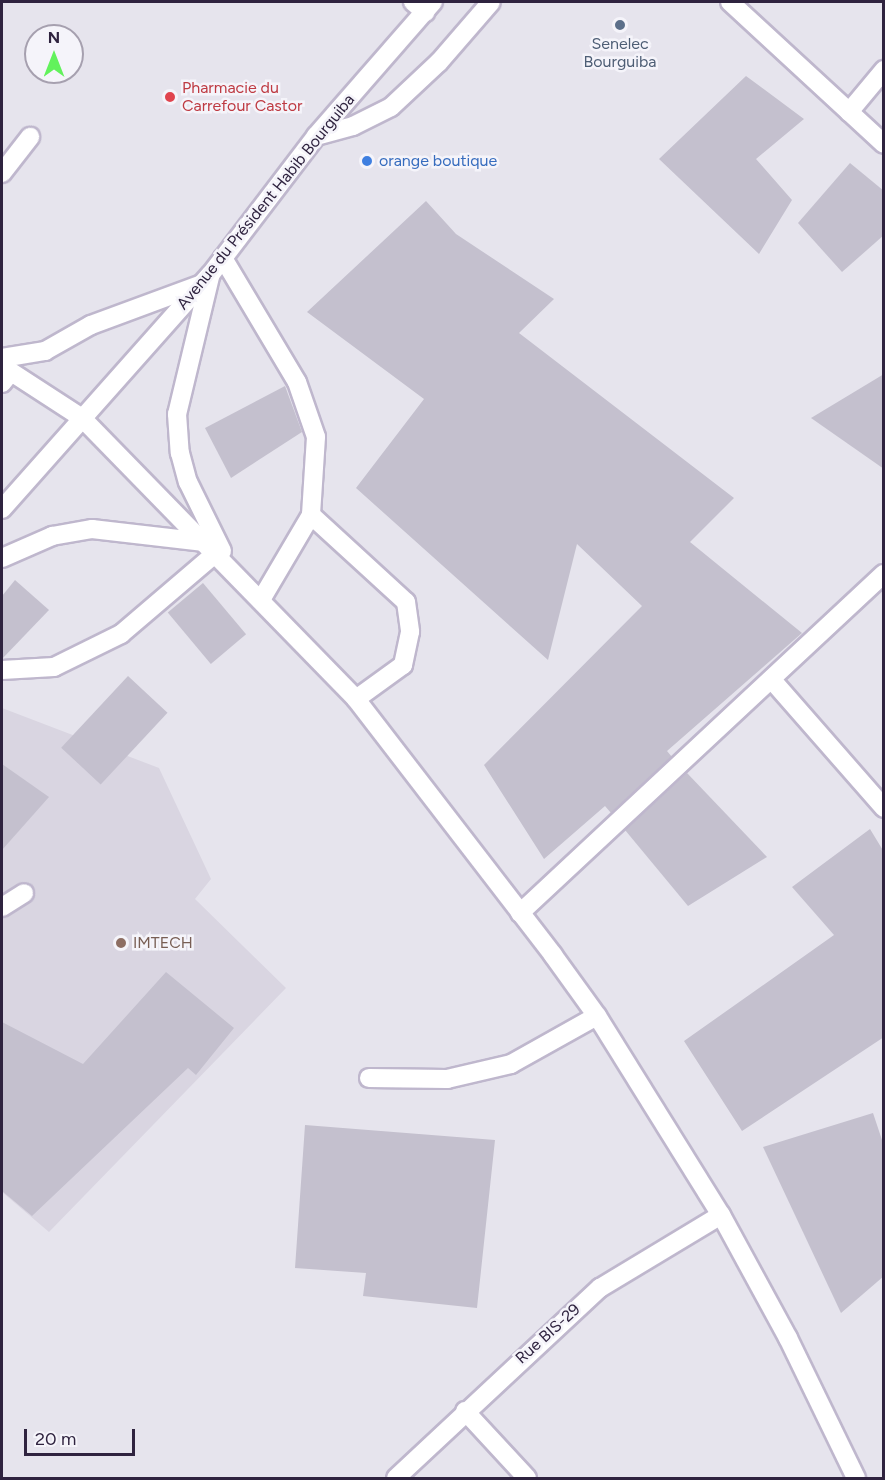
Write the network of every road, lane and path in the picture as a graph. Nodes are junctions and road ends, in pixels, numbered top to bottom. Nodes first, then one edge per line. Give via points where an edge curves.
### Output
1 (491, 2) edge
2 (730, 2) edge
3 (424, 5) edge
4 (884, 70) edge
5 (849, 112) junction
6 (316, 136) junction
7 (30, 137) dead end
8 (884, 144) edge
9 (2, 173) edge
10 (223, 258) junction
11 (206, 279) junction
12 (4, 370) edge
13 (82, 418) junction
14 (2, 509) edge
15 (311, 515) junction
16 (210, 547) junction
17 (2, 558) edge
18 (231, 568) junction
19 (884, 574) edge
20 (261, 600) junction
21 (2, 670) edge
22 (772, 680) junction
23 (356, 699) junction
24 (884, 808) edge
25 (24, 893) dead end
26 (2, 907) edge
27 (520, 913) junction
28 (597, 1016) junction
29 (369, 1078) dead end
30 (721, 1215) junction
31 (465, 1411) junction
32 (396, 1479) edge
33 (527, 1479) edge
34 (856, 1479) edge

1 - 6 street via 391,107 353,126
2 - 5 street
3 - 6 street, Avenue du Président Habib Bourguiba
4 - 5 street
5 - 8 street
6 - 10 street, Avenue du Président Habib Bourguiba
7 - 9 street
10 - 11 street, Avenue du Président Habib Bourguiba
10 - 15 street via 297,382 316,437
11 - 12 street via 91,325
11 - 13 street, Avenue du Président Habib Bourguiba
11 - 18 street via 177,414 180,453 200,510
12 - 13 street
13 - 14 street, Avenue du Président Habib Bourguiba
13 - 16 street
15 - 20 street
15 - 23 street via 406,602 410,632 403,665
16 - 17 street via 92,529 52,536
16 - 18 street
16 - 21 street via 121,634 54,667
18 - 20 street
19 - 22 street
20 - 23 street
22 - 24 street
22 - 27 street
23 - 27 street
25 - 26 street
27 - 28 street
28 - 29 street via 511,1064 447,1078
28 - 30 street
30 - 31 street, Rue BIS-29 via 600,1288
30 - 34 street via 788,1338
31 - 32 street, Rue BIS-29
31 - 33 street

